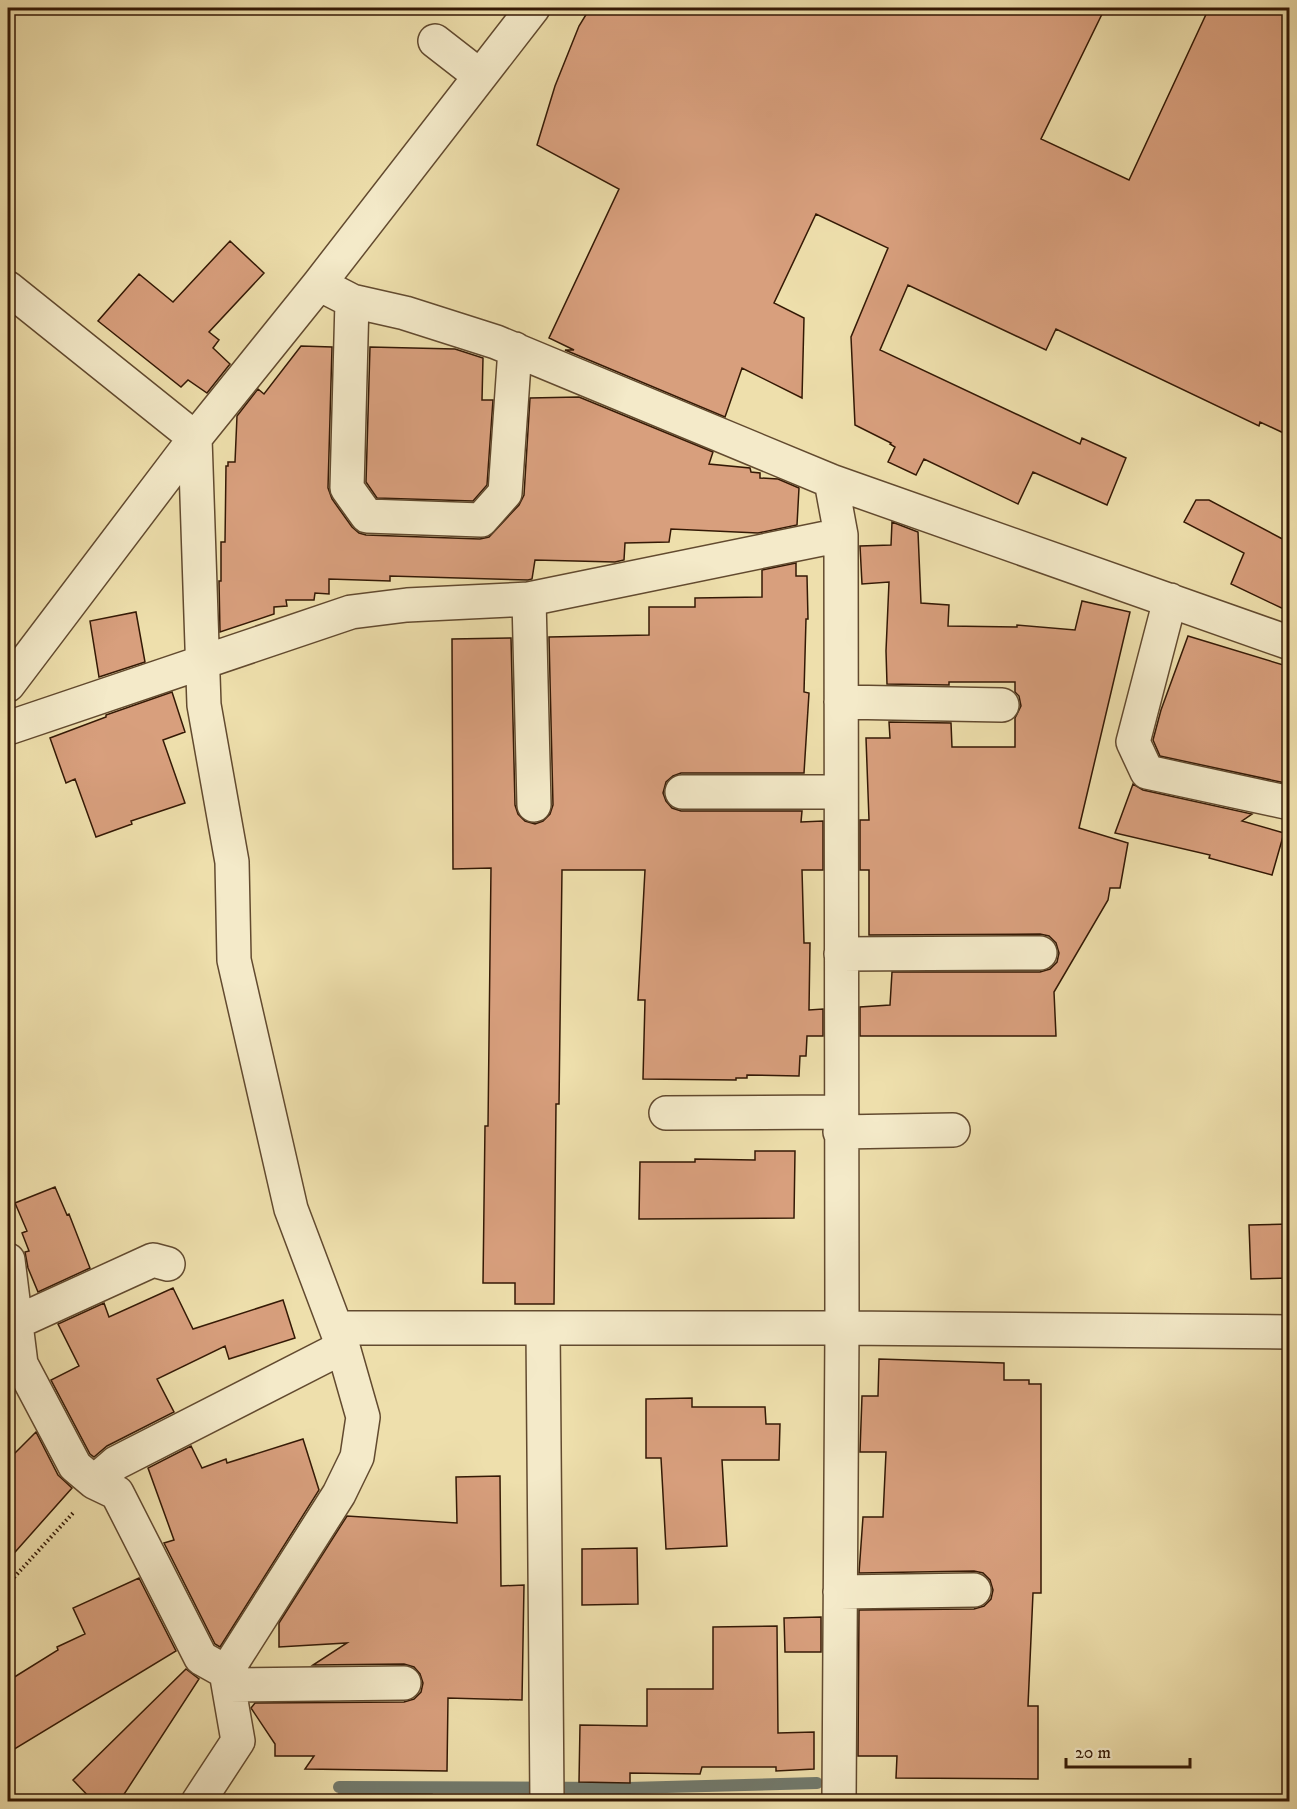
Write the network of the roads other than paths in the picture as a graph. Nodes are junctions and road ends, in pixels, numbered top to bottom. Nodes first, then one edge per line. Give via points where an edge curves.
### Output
1 (533, 8) edge
2 (435, 41) dead end
3 (480, 76) junction
4 (319, 284) junction
5 (8, 288) edge
6 (352, 301) junction
7 (515, 349) junction
8 (195, 438) junction
9 (831, 481) junction
10 (841, 535) junction
11 (529, 599) junction
12 (1170, 600) junction
13 (1290, 643) edge
14 (203, 662) junction
15 (8, 685) edge
16 (841, 702) junction
17 (1002, 705) dead end
18 (8, 728) edge
19 (682, 792) dead end
20 (841, 792) junction
21 (1290, 803) edge
22 (534, 806) dead end
23 (1040, 953) dead end
24 (841, 954) junction
25 (666, 1113) dead end
26 (840, 1122) junction
27 (954, 1130) dead end
28 (8, 1260) edge
29 (168, 1264) dead end
30 (17, 1322) junction
31 (543, 1328) junction
32 (842, 1328) junction
33 (1290, 1332) edge
34 (339, 1337) junction
35 (94, 1482) junction
36 (974, 1590) dead end
37 (840, 1592) junction
38 (228, 1678) junction
39 (404, 1683) dead end
40 (198, 1802) edge
41 (547, 1802) edge
42 (839, 1802) edge

1 - 3 street
2 - 3 street
3 - 4 street
4 - 6 street
4 - 8 street
5 - 8 street
6 - 7 street via 405,313
6 - 7 street via 347,488 367,516 481,520 506,493
7 - 9 street
8 - 14 street
8 - 15 street
9 - 10 street
9 - 12 street
10 - 11 street
10 - 16 street
11 - 14 street via 351,612
11 - 22 street
12 - 13 street
12 - 21 street via 1133,742 1147,772
14 - 18 street
14 - 34 street via 204,705 232,862 234,960 291,1209
16 - 17 street
16 - 20 street
19 - 20 street
20 - 24 street
23 - 24 street
24 - 26 street
25 - 26 street
26 - 27 street
26 - 32 street
28 - 30 street
29 - 30 street via 153,1260
30 - 35 street via 21,1364 75,1466
31 - 32 street
31 - 34 street
31 - 41 street
32 - 33 street
32 - 37 street
34 - 35 street via 116,1463
34 - 38 street via 363,1417 357,1457 339,1494
35 - 38 street via 117,1493 201,1658
36 - 37 street
37 - 42 street
38 - 39 street
38 - 40 street via 238,1741

